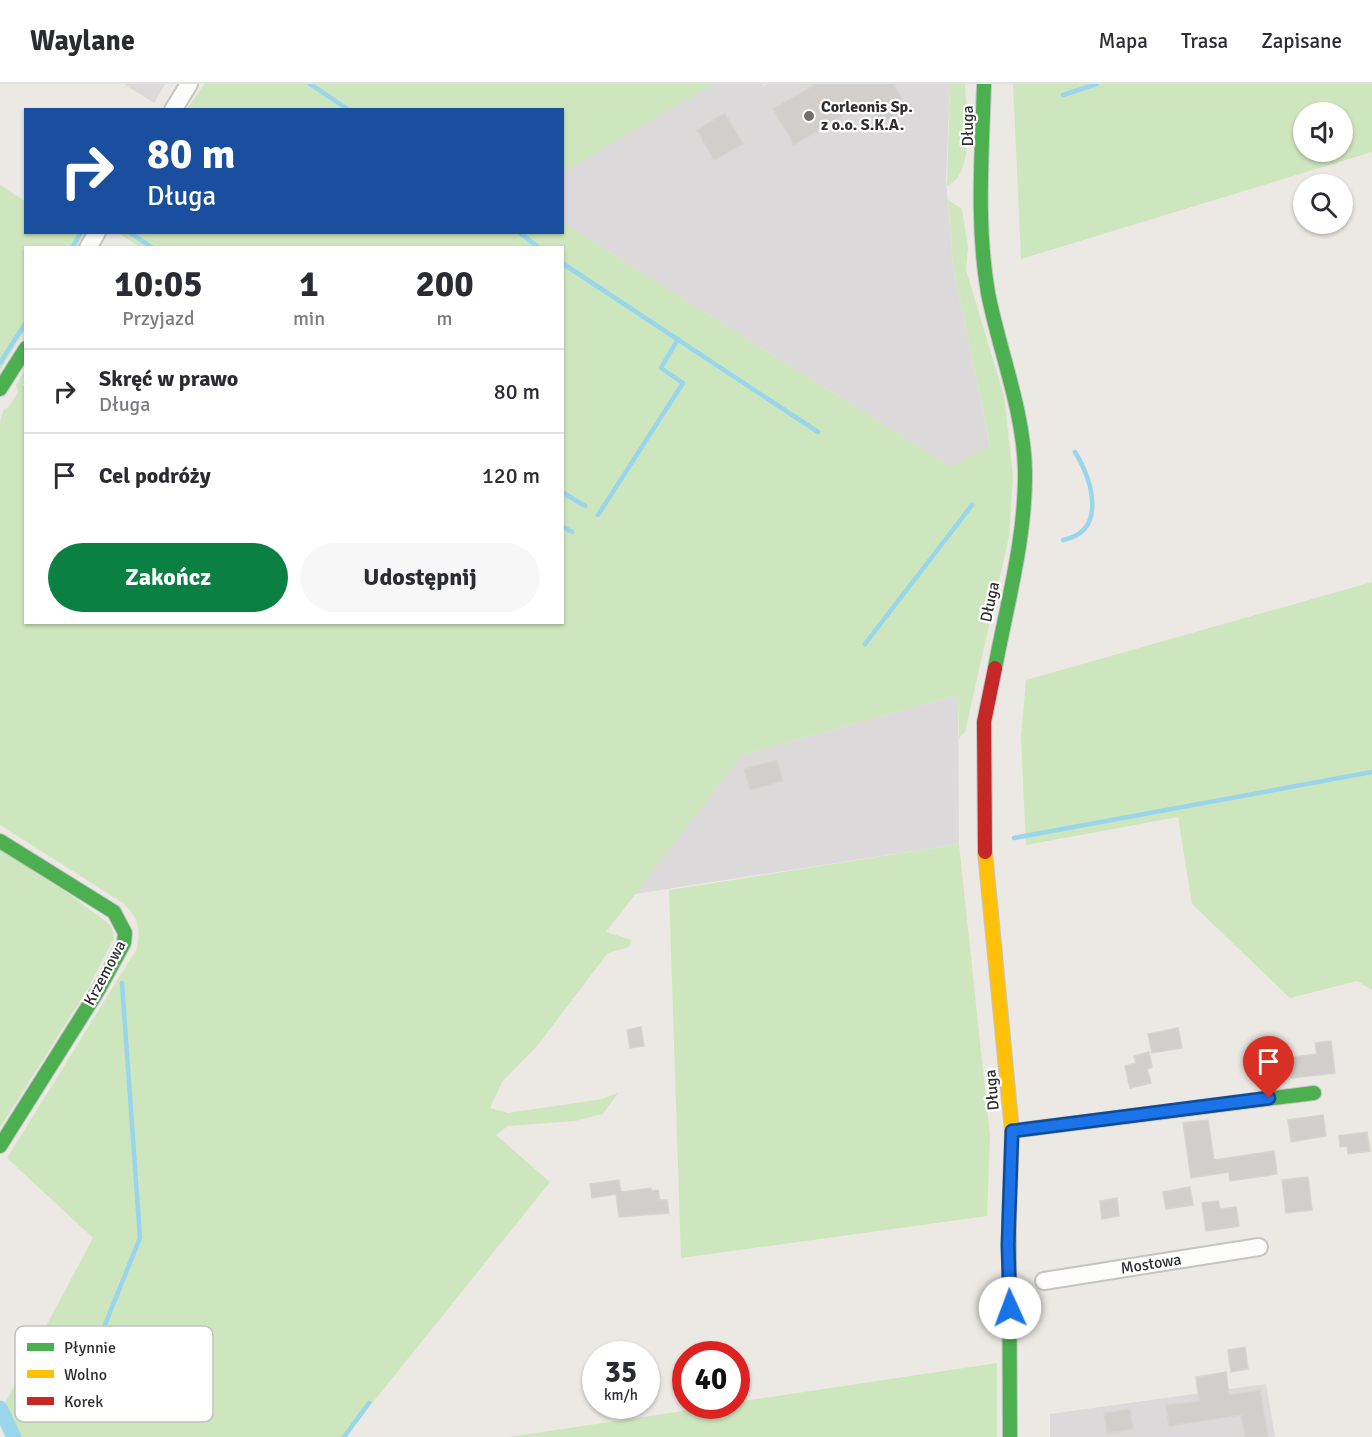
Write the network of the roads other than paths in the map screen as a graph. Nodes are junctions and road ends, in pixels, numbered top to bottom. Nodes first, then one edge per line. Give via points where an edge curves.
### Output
1 (189, 84) edge
2 (984, 84) edge
3 (174, 108) edge
4 (24, 351) edge
5 (0, 389) edge
6 (0, 841) edge
7 (1314, 1093) dead end
8 (1012, 1131) junction
9 (0, 1146) edge
10 (1259, 1247) dead end
11 (1044, 1281) dead end
12 (1010, 1437) edge

1 - 3 street
2 - 8 street, Długa via 982,253 1014,390 1025,470 1018,551 984,722 986,851
4 - 5 street
6 - 9 street, Krzemowa via 114,912 125,933 124,943 99,988
7 - 8 street, Długa
8 - 12 street, Długa via 1008,1245
10 - 11 street, Mostowa

